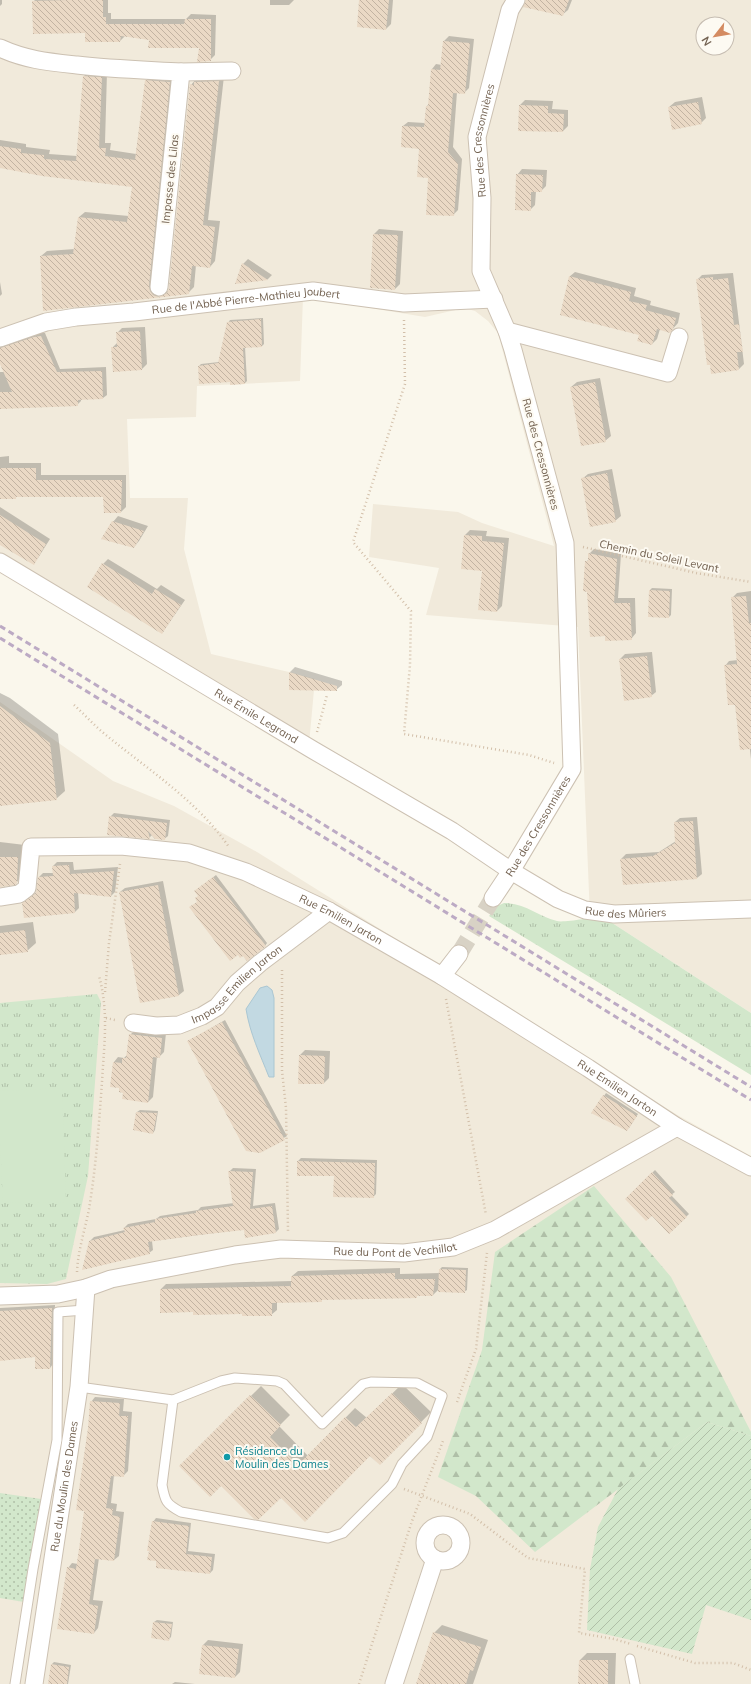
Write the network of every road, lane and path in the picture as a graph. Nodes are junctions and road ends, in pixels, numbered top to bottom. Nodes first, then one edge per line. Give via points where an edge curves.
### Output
1 (516, 0) edge
2 (0, 48) edge
3 (232, 71) dead end
4 (181, 72) junction
5 (159, 287) dead end
6 (494, 299) junction
7 (404, 303) junction
8 (507, 331) junction
9 (679, 337) dead end
10 (0, 338) edge
11 (565, 543) junction
12 (0, 562) edge
13 (751, 582) edge
14 (327, 695) dead end
15 (74, 704) dead end
16 (313, 750) junction
17 (572, 769) junction
18 (121, 846) junction
19 (511, 871) junction
20 (246, 872) junction
21 (0, 897) edge
22 (493, 898) tunnel mouth
23 (751, 908) edge
24 (329, 911) junction
25 (282, 948) junction
26 (459, 954) tunnel mouth
27 (99, 976) dead end
28 (442, 976) junction
29 (104, 995) junction
30 (133, 1023) dead end
31 (677, 1127) junction
32 (751, 1167) edge
33 (490, 1232) junction
34 (288, 1249) junction
35 (81, 1289) junction
36 (0, 1296) edge
37 (85, 1310) junction
38 (79, 1387) junction
39 (173, 1400) junction
40 (455, 1407) dead end
41 (444, 1436) dead end
42 (392, 1484) junction
43 (423, 1495) junction
44 (435, 1560) dead end
45 (630, 1659) dead end
46 (751, 1670) edge
47 (15, 1684) edge
48 (34, 1684) edge
49 (359, 1684) edge
50 (394, 1684) edge
51 (635, 1684) edge

1 - 6 street, Rue des Cressonnières via 510,10 477,137 482,198 482,271
2 - 4 street via 23,58 41,61
3 - 4 street
4 - 5 street, Impasse des Lilas
6 - 7 street, Rue de l'Abbé Pierre-Mathieu Joubert
6 - 8 street, Rue des Cressonnières
7 - 10 street, Rue de l'Abbé Pierre-Mathieu Joubert via 313,291 76,317 46,322
7 - 17 path via 405,384 353,542 411,612 410,665 404,734 529,755
8 - 9 street via 668,372
8 - 11 street, Rue des Cressonnières
11 - 13 path, Chemin du Soleil Levant via 696,573
11 - 17 street, Rue des Cressonnières
12 - 16 street, Rue Émile Legrand
14 - 16 path
15 - 20 path via 99,730 192,804 216,828
16 - 19 street, Rue Émile Legrand via 452,831
17 - 19 street, Rue des Cressonnières
18 - 20 street, Rue Emilien Jarton via 189,853
18 - 21 street, Rue Emilien Jarton via 31,847 27,888 19,894
18 - 29 path
19 - 22 street, Rue des Cressonnières
19 - 23 street, Rue des Mûriers via 558,899 585,910 614,914
20 - 24 street, Rue Emilien Jarton
24 - 25 street, Impasse Emilien Jarton
24 - 28 street, Rue Emilien Jarton
25 - 30 street, Impasse Emilien Jarton via 254,968 237,983 217,1007 202,1016 179,1025
25 - 34 path via 282,1071 286,1108
26 - 28 street
27 - 29 path
28 - 31 street, Rue Emilien Jarton
28 - 33 path via 435,984 445,994
29 - 35 path via 106,1018 96,1159 78,1262
31 - 32 street, Rue Emilien Jarton
31 - 33 street, Rue du Pont de Vechillot
33 - 34 street, Rue du Pont de Vechillot via 453,1248 404,1253
33 - 40 path via 476,1349
34 - 35 street, Rue du Pont de Vechillot via 235,1255 110,1279
35 - 36 street, Rue du Pont de Vechillot via 48,1296
35 - 37 street, Rue du Moulin des Dames
37 - 38 street, Rue du Moulin des Dames
37 - 47 lane via 58,1312 57,1440
38 - 39 lane
38 - 48 street, Rue du Moulin des Dames
39 - 42 lane via 162,1485 164,1498 169,1506 181,1512 328,1538 343,1533
39 - 42 lane via 235,1378 277,1381 284,1384 322,1424 363,1384 417,1383 442,1396 427,1437 402,1464
41 - 43 path
42 - 43 path
43 - 46 path via 470,1514 528,1558 585,1569 579,1633 614,1639 695,1663 733,1663
43 - 49 path via 412,1521
44 - 50 street
45 - 51 lane

